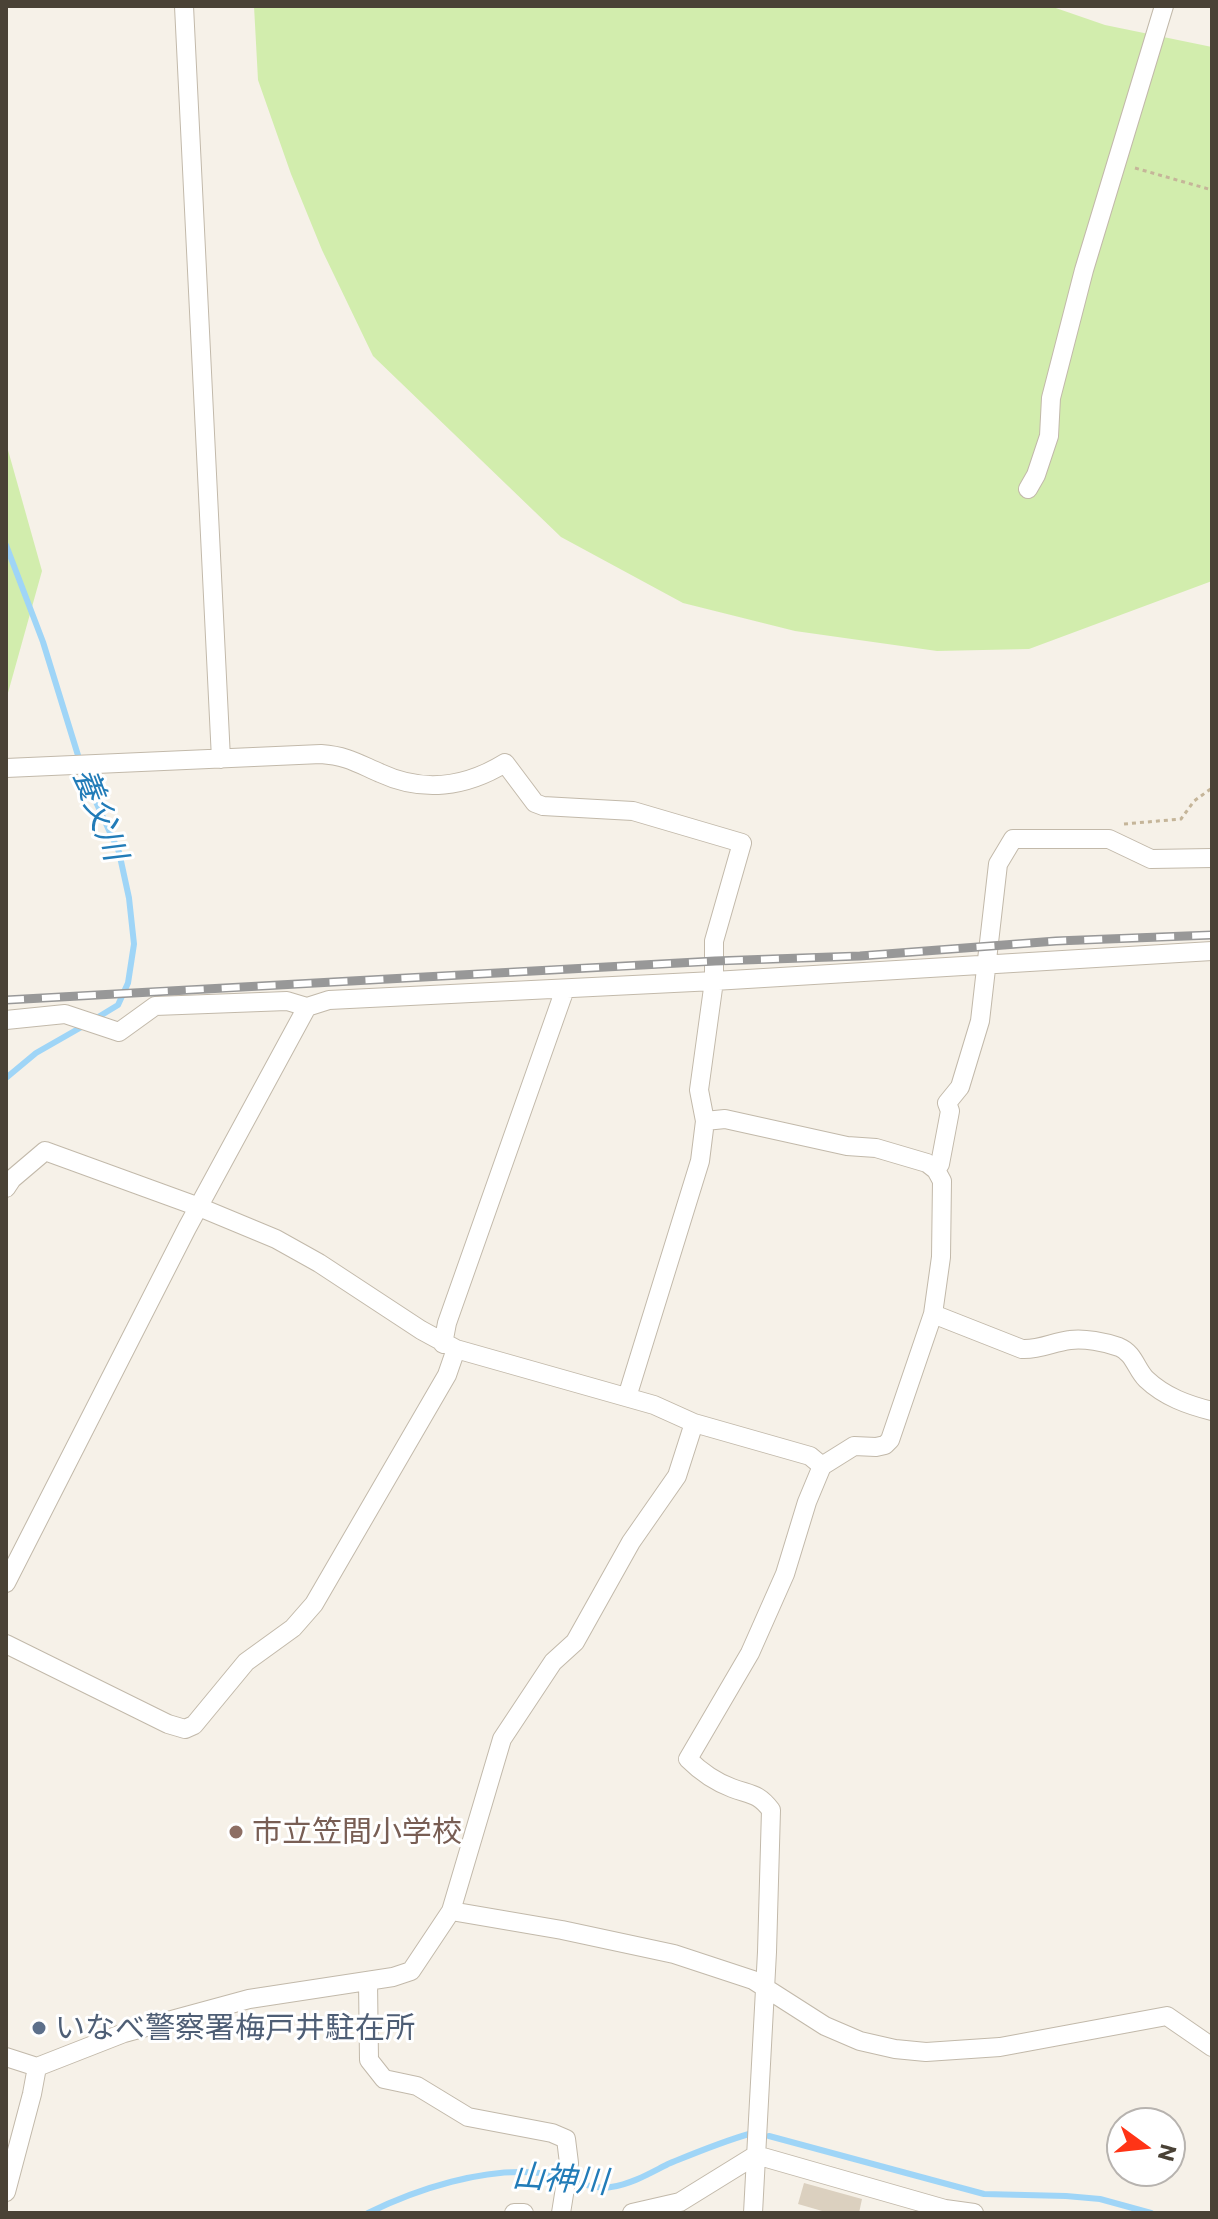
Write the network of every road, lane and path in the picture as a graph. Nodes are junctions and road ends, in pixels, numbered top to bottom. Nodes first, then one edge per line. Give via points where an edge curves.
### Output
1 (184, 6) edge
2 (1164, 6) edge
3 (1117, 164) junction
4 (1212, 190) edge
5 (1028, 489) dead end
6 (221, 759) junction
7 (6, 768) edge
8 (1212, 788) edge
9 (1111, 824) dead end
10 (1212, 858) edge
11 (1212, 951) edge
12 (986, 963) junction
13 (714, 981) junction
14 (565, 989) junction
15 (307, 1007) junction
16 (6, 1020) edge
17 (705, 1121) junction
18 (936, 1170) junction
19 (6, 1188) edge
20 (199, 1207) junction
21 (933, 1314) junction
22 (450, 1346) junction
23 (627, 1397) junction
24 (1212, 1411) edge
25 (694, 1423) junction
26 (822, 1466) junction
27 (6, 1583) edge
28 (6, 1644) edge
29 (451, 1911) junction
30 (368, 1981) junction
31 (765, 1987) junction
32 (1212, 2047) edge
33 (6, 2057) edge
34 (37, 2067) junction
35 (756, 2155) junction
36 (6, 2192) edge
37 (514, 2213) edge
38 (524, 2213) edge
39 (561, 2213) edge
40 (632, 2213) edge
41 (753, 2213) edge
42 (974, 2213) edge

1 - 6 street
2 - 3 street
3 - 4 path
3 - 5 street via 1051,398 1049,436
6 - 7 street
6 - 13 street via 344,755 392,778 431,786 468,781 505,763 535,803 543,806 633,811 742,843 714,941
8 - 9 path via 1181,819
10 - 12 street via 1151,859 1109,839 1013,839 998,864
11 - 12 street
12 - 13 street
12 - 18 street via 980,1021 960,1087 947,1103 950,1111
13 - 14 street
13 - 17 street via 699,1090
14 - 15 street via 329,1000
14 - 22 street via 447,1323
15 - 16 street via 287,1001 155,1006 119,1032 65,1014
15 - 20 street
17 - 18 street via 725,1119 876,1148
17 - 23 street via 700,1161
18 - 21 street via 942,1181 941,1257
19 - 20 street via 45,1151
20 - 22 street via 276,1239
20 - 27 street
21 - 24 street via 1022,1349 1070,1340 1120,1347 1167,1395
21 - 26 street via 890,1440 876,1447 854,1446
22 - 23 street
22 - 28 street via 447,1375 314,1604 293,1628 246,1662 194,1725 185,1729 168,1724
23 - 25 street
25 - 26 street via 810,1456
25 - 29 street via 677,1476 631,1542 575,1642 553,1662 502,1739
26 - 31 street via 785,1574 750,1653 688,1759 730,1787 760,1797 771,1810
29 - 30 street via 411,1971
29 - 31 street via 674,1954
30 - 34 street via 249,1999 124,2033
30 - 39 street via 369,2060 384,2079 417,2086 468,2117 566,2139 569,2163
31 - 32 street via 825,2026 895,2049 1000,2047 1167,2016
31 - 35 street
33 - 34 street
34 - 36 street
35 - 40 street via 680,2202
35 - 41 street
35 - 42 street
37 - 38 street

